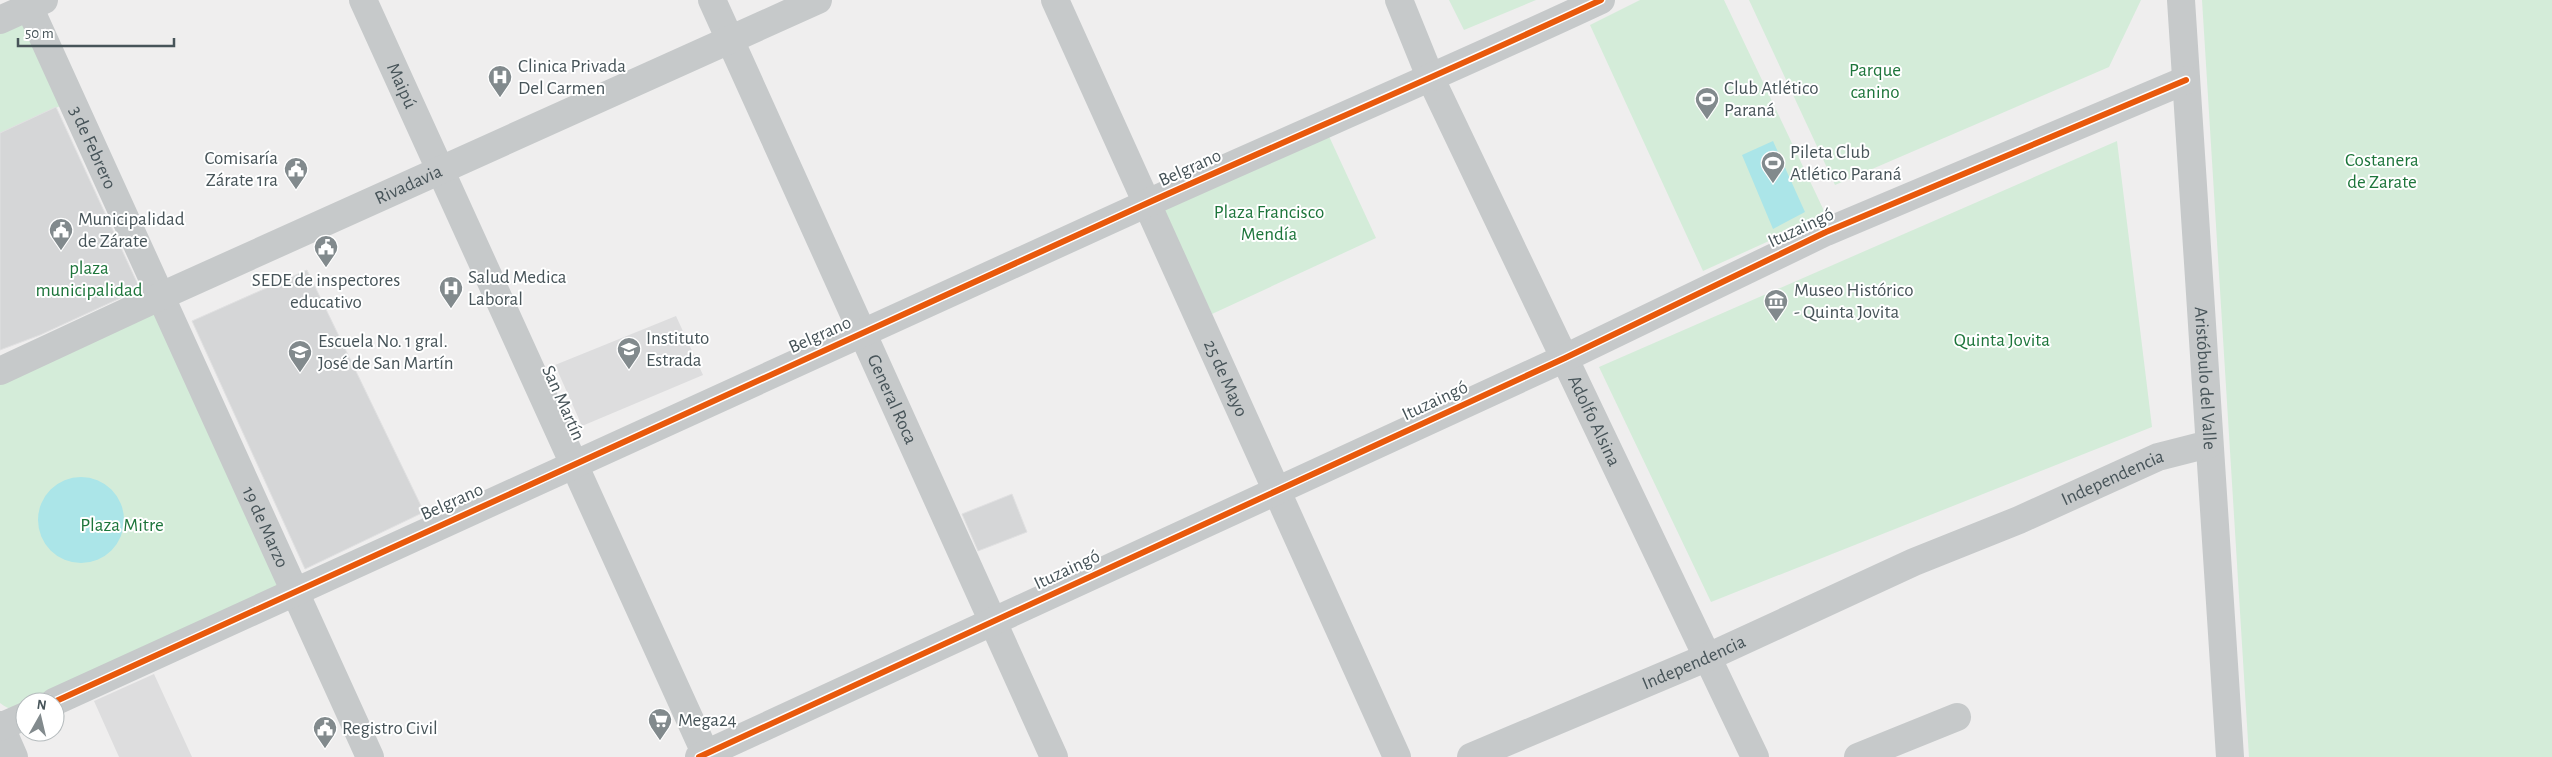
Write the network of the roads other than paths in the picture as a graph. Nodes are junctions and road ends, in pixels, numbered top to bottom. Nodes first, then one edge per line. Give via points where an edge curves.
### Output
1 (363, 0) edge
2 (712, 0) edge
3 (818, 0) edge
4 (1055, 0) edge
5 (1398, 0) edge
6 (1601, 0) edge
7 (2181, 0) edge
8 (33, 2) edge
9 (0, 20) edge
10 (730, 40) junction
11 (1431, 79) junction
12 (2186, 80) junction
13 (441, 170) junction
14 (1146, 204) junction
15 (159, 297) junction
16 (862, 333) junction
17 (1565, 358) junction
18 (0, 371) edge
19 (2209, 444) junction
20 (574, 463) junction
21 (1278, 489) junction
22 (295, 590) junction
23 (993, 621) junction
24 (1708, 657) junction
25 (65, 697) edge
26 (1957, 717) dead end
27 (6, 724) edge
28 (704, 756) edge
29 (14, 757) edge
30 (370, 757) edge
31 (1054, 757) edge
32 (1397, 757) edge
33 (1471, 757) edge
34 (1755, 757) edge
35 (1858, 757) edge
36 (2230, 757) edge

1 - 13 street, Maipú
2 - 10 street, General Roca
3 - 10 street, Rivadavia
4 - 14 street, 25 de Mayo
5 - 11 street, Adolfo Alsina
6 - 11 street, Belgrano
7 - 12 street, Aristóbulo del Valle
8 - 9 street
8 - 15 street, 3 de Febrero
10 - 13 street, Rivadavia
10 - 16 street, General Roca
11 - 14 street, Belgrano
11 - 17 street, Adolfo Alsina
12 - 17 street, Ituzaingó via 1826,232
12 - 19 street, Aristóbulo del Valle
13 - 15 street, Rivadavia
13 - 20 street, San Martín
14 - 16 street, Belgrano
14 - 21 street, 25 de Mayo
15 - 18 street, Rivadavia
15 - 22 street, 19 de Marzo
16 - 20 street, Belgrano
16 - 23 street, General Roca
17 - 21 street, Ituzaingó
17 - 24 street, Adolfo Alsina
19 - 24 street, Independencia via 2158,457 2019,520 1914,562
19 - 36 street, Aristóbulo del Valle
20 - 22 street, Belgrano
20 - 28 street, San Martín
21 - 23 street, Ituzaingó
21 - 32 street, 25 de Mayo
22 - 25 street, Belgrano
22 - 30 street, 19 de Marzo
23 - 28 street, Ituzaingó
23 - 31 street, General Roca
24 - 33 street, Independencia
24 - 34 street, Adolfo Alsina
26 - 35 street
27 - 29 street

